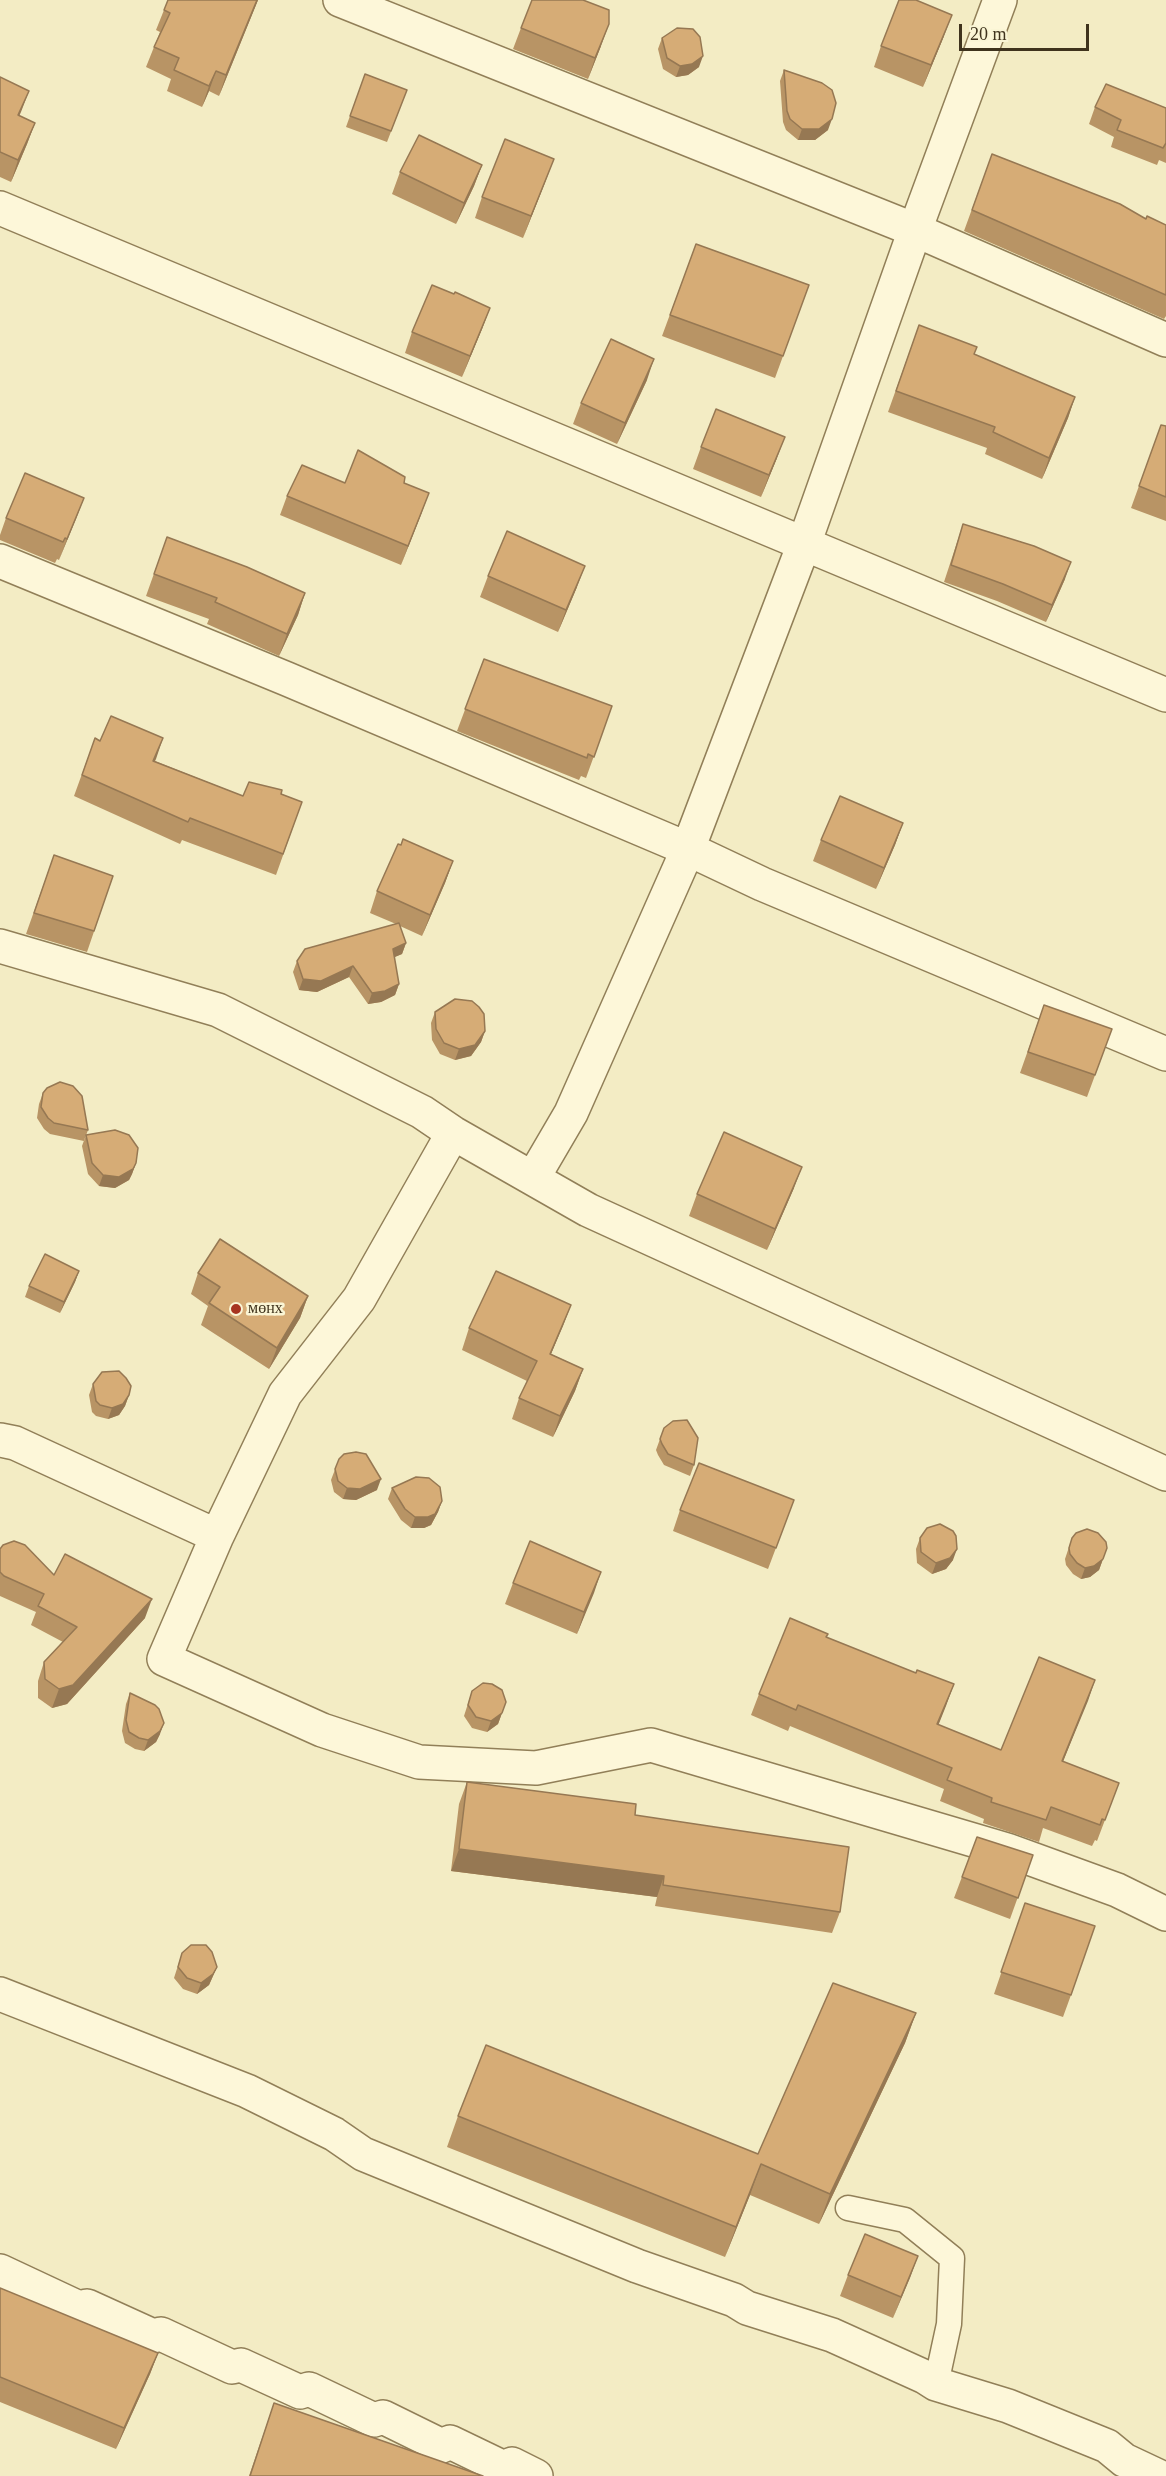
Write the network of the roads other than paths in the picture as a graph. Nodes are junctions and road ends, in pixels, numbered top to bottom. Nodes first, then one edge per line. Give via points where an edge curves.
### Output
1 (340, 0) edge
2 (1000, 0) edge
3 (0, 208) edge
4 (915, 230) junction
5 (1166, 340) edge
6 (804, 544) junction
7 (0, 561) edge
8 (1166, 695) edge
9 (688, 849) junction
10 (0, 946) edge
11 (1166, 1054) edge
12 (453, 1133) junction
13 (533, 1178) junction
14 (0, 1440) edge
15 (1166, 1474) edge
16 (218, 1536) junction
17 (1166, 1914) edge
18 (0, 1994) edge
19 (848, 2208) dead end
20 (0, 2271) edge
21 (936, 2384) junction
22 (536, 2476) edge
23 (1158, 2476) edge

1 - 4 street
2 - 4 street
3 - 6 street
4 - 5 street
4 - 6 street
6 - 8 street
6 - 9 street
7 - 9 street
9 - 11 street
9 - 13 street via 571,1113
10 - 12 street via 218,1010 422,1112
12 - 13 street
12 - 16 street via 359,1299 285,1394
13 - 15 street via 588,1210
14 - 16 street via 15,1443
16 - 17 street via 164,1659 322,1730 419,1762 536,1767 651,1745 1007,1850 1118,1890
18 - 21 street via 247,2091 334,2134 363,2154 637,2266 832,2335
19 - 21 lane via 905,2220 952,2258 949,2324
20 - 22 street via 79,2308 87,2306 153,2336 161,2334 232,2367 241,2364 300,2392 309,2389 374,2420 383,2417 442,2446 450,2442 504,2468 512,2464
21 - 23 street via 1008,2406 1107,2446 1124,2460

